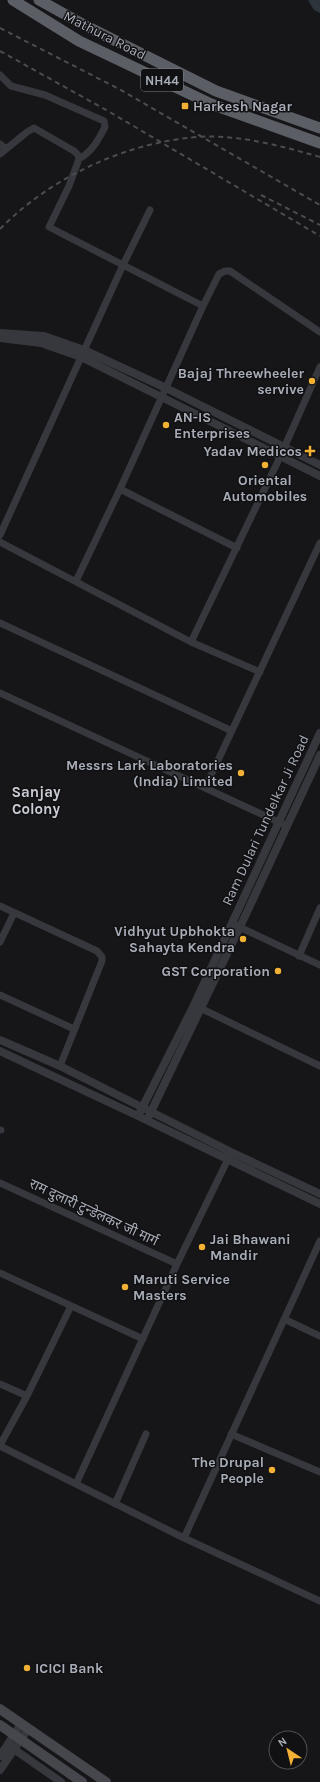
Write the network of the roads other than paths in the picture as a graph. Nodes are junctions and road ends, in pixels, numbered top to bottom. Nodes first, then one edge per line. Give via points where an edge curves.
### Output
1 (13, 0) edge
2 (39, 0) edge
3 (0, 75) edge
4 (320, 128) edge
5 (320, 143) edge
6 (0, 144) edge
7 (6, 149) junction
8 (0, 154) edge
9 (79, 159) junction
10 (150, 210) dead end
11 (123, 265) junction
12 (203, 306) junction
13 (0, 332) edge
14 (320, 332) edge
15 (0, 338) edge
16 (82, 354) junction
17 (320, 367) edge
18 (166, 388) junction
19 (162, 398) junction
20 (284, 448) junction
21 (280, 457) junction
22 (320, 465) edge
23 (320, 476) edge
24 (120, 490) junction
25 (0, 535) edge
26 (0, 542) edge
27 (320, 543) edge
28 (237, 548) junction
29 (76, 581) junction
30 (0, 623) edge
31 (191, 642) junction
32 (260, 672) junction
33 (0, 694) edge
34 (232, 731) junction
35 (320, 733) edge
36 (320, 755) edge
37 (204, 788) junction
38 (279, 823) junction
39 (287, 826) junction
40 (0, 906) edge
41 (320, 908) edge
42 (14, 913) junction
43 (231, 924) junction
44 (240, 927) junction
45 (0, 942) edge
46 (299, 956) junction
47 (320, 965) edge
48 (0, 995) edge
49 (194, 1005) junction
50 (202, 1008) junction
51 (74, 1029) junction
52 (0, 1040) edge
53 (0, 1051) edge
54 (60, 1066) junction
55 (320, 1066) edge
56 (140, 1112) junction
57 (149, 1116) junction
58 (229, 1156) junction
59 (0, 1183) edge
60 (320, 1194) edge
61 (320, 1204) edge
62 (320, 1241) edge
63 (177, 1264) junction
64 (0, 1273) edge
65 (71, 1306) junction
66 (284, 1319) junction
67 (320, 1336) edge
68 (143, 1339) junction
69 (0, 1384) edge
70 (27, 1396) junction
71 (146, 1434) dead end
72 (231, 1434) junction
73 (0, 1445) edge
74 (320, 1472) edge
75 (76, 1484) junction
76 (115, 1504) junction
77 (184, 1538) junction
78 (320, 1601) edge
79 (0, 1709) edge
80 (0, 1725) edge
81 (25, 1727) junction
82 (18, 1738) junction
83 (11, 1748) junction
84 (0, 1756) edge
85 (0, 1770) edge
86 (61, 1782) edge
87 (82, 1782) edge
88 (106, 1782) edge

1 - 5 highway, Mathura Road / NH44 via 79,41 211,104
2 - 4 highway, Mathura Road / NH44 via 216,91
3 - 9 street via 11,86 45,95 104,121 105,127 97,142 91,151
6 - 7 street
7 - 8 street
7 - 9 street via 34,128 74,151
9 - 11 street via 70,186 49,227
10 - 11 street
11 - 12 street
11 - 16 street
12 - 14 street via 219,274 230,271
12 - 18 street
13 - 16 street via 44,336
15 - 16 street
16 - 18 street
16 - 19 street
16 - 25 street
17 - 20 street
18 - 19 street
18 - 20 street
19 - 21 street
19 - 24 street
20 - 21 street
20 - 22 street
21 - 23 street
21 - 28 street
24 - 28 street
24 - 29 street
26 - 29 street
27 - 32 street
28 - 31 street
29 - 31 street
30 - 34 street
31 - 32 street
32 - 34 street
33 - 37 street
34 - 37 street
35 - 38 street, Ram Dulari Tundelkar Ji Road
36 - 39 street, Ram Dulari Tundelkar Ji Road
37 - 38 street
38 - 39 street
38 - 43 street, Ram Dulari Tundelkar Ji Road
39 - 44 street, Ram Dulari Tundelkar Ji Road
40 - 42 street
41 - 46 street
42 - 45 street
42 - 51 street via 97,951 102,957
43 - 44 street
43 - 49 street, Ram Dulari Tundelkar Ji Road
44 - 46 street
44 - 50 street, Ram Dulari Tundelkar Ji Road
46 - 47 street
48 - 51 street
49 - 50 street
49 - 56 street, Ram Dulari Tundelkar Ji Road
50 - 55 street
50 - 57 street, Ram Dulari Tundelkar Ji Road
51 - 54 street
52 - 54 street
53 - 56 street
54 - 56 street
56 - 57 street
57 - 58 street
58 - 60 street
58 - 61 street
58 - 63 street
59 - 63 street, राम दुलारी टुन्डेलकर जी मार्ग
62 - 66 street
63 - 68 street
64 - 65 street
65 - 68 street
65 - 70 street
66 - 67 street
66 - 72 street
68 - 75 street
69 - 70 street
70 - 73 street
71 - 76 street
72 - 74 street
72 - 77 street
73 - 75 street
75 - 76 street
76 - 77 street
77 - 78 street
79 - 81 main road
80 - 82 main road
81 - 82 street
81 - 88 main road
82 - 83 street
82 - 87 main road
83 - 84 street
83 - 85 street
83 - 86 street

